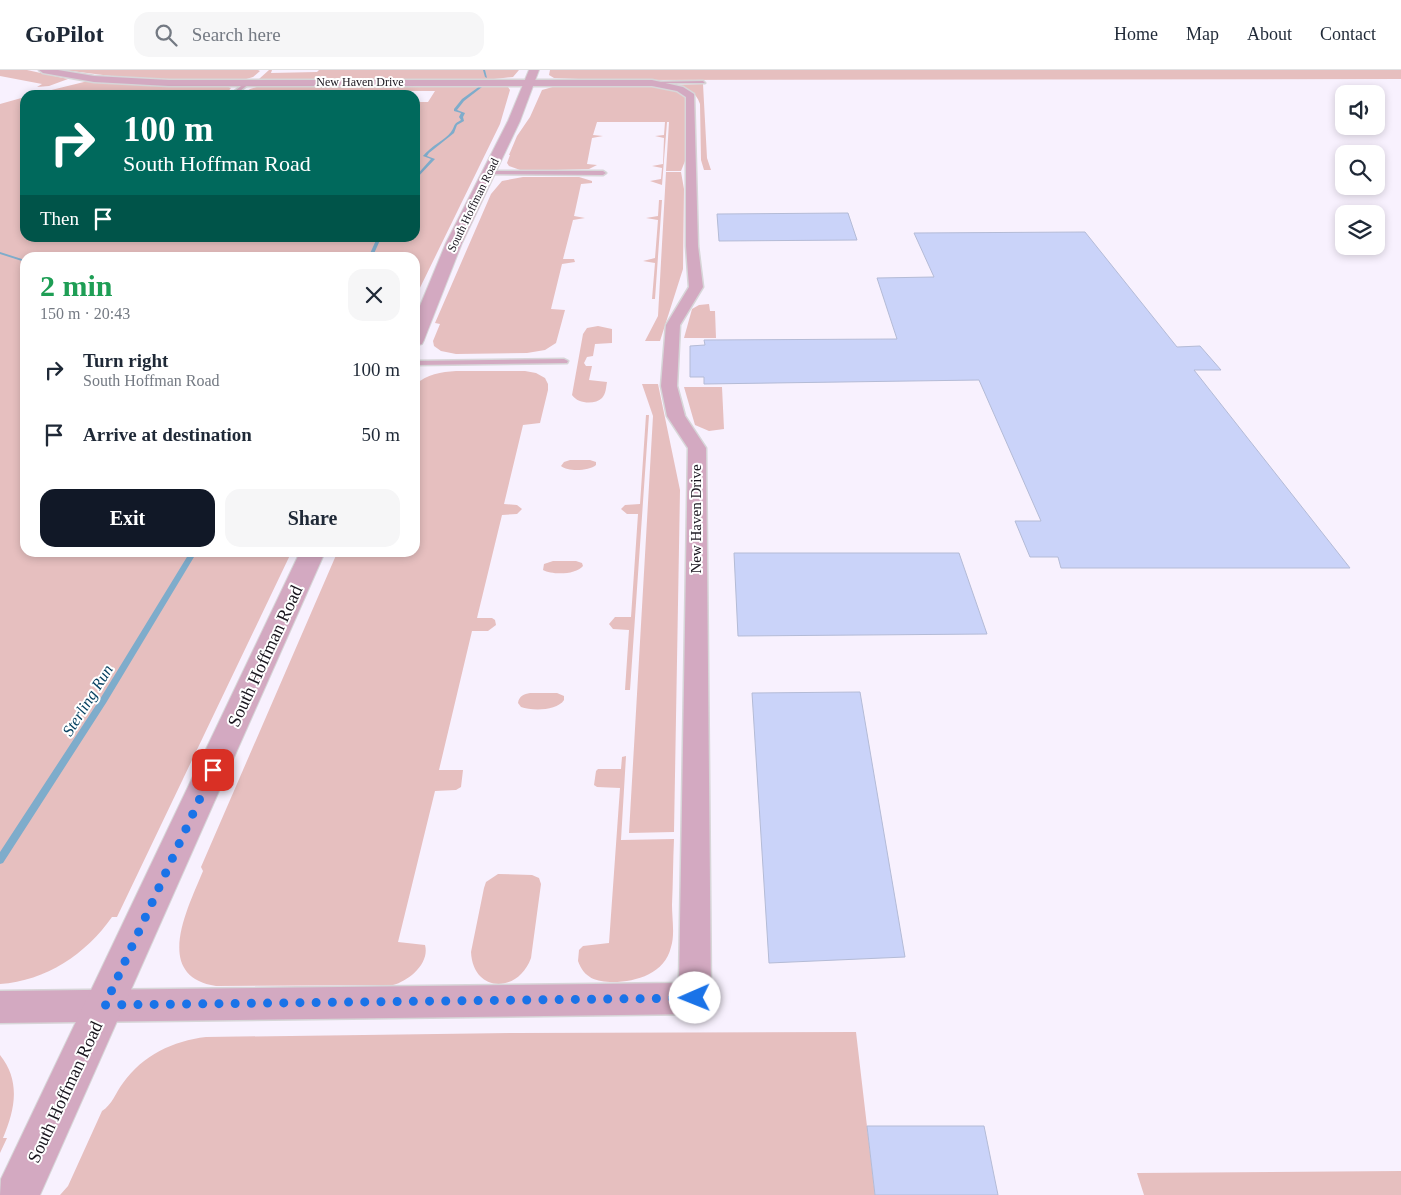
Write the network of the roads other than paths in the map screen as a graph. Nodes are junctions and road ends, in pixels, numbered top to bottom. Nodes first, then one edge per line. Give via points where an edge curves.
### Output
1 (43, 70) edge
2 (531, 76) edge
3 (703, 82) dead end
4 (248, 83) junction
5 (652, 83) junction
6 (239, 90) edge
7 (488, 173) junction
8 (603, 173) dead end
9 (420, 328) edge
10 (564, 361) dead end
11 (420, 363) edge
12 (311, 557) edge
13 (105, 1005) junction
14 (0, 1007) edge
15 (17, 1195) edge

1 - 4 street, New Haven Drive via 128,81
2 - 4 street, New Haven Drive
2 - 5 street, New Haven Drive
2 - 7 street, South Hoffman Road via 514,121
3 - 5 lane
4 - 6 lane
5 - 13 street, New Haven Drive via 685,91 693,103 692,246 696,287 673,325 669,386 676,416 696,448 695,998
7 - 8 lane
7 - 9 street, South Hoffman Road via 454,243
10 - 11 lane
12 - 13 street, South Hoffman Road
13 - 14 street
13 - 15 street, South Hoffman Road

